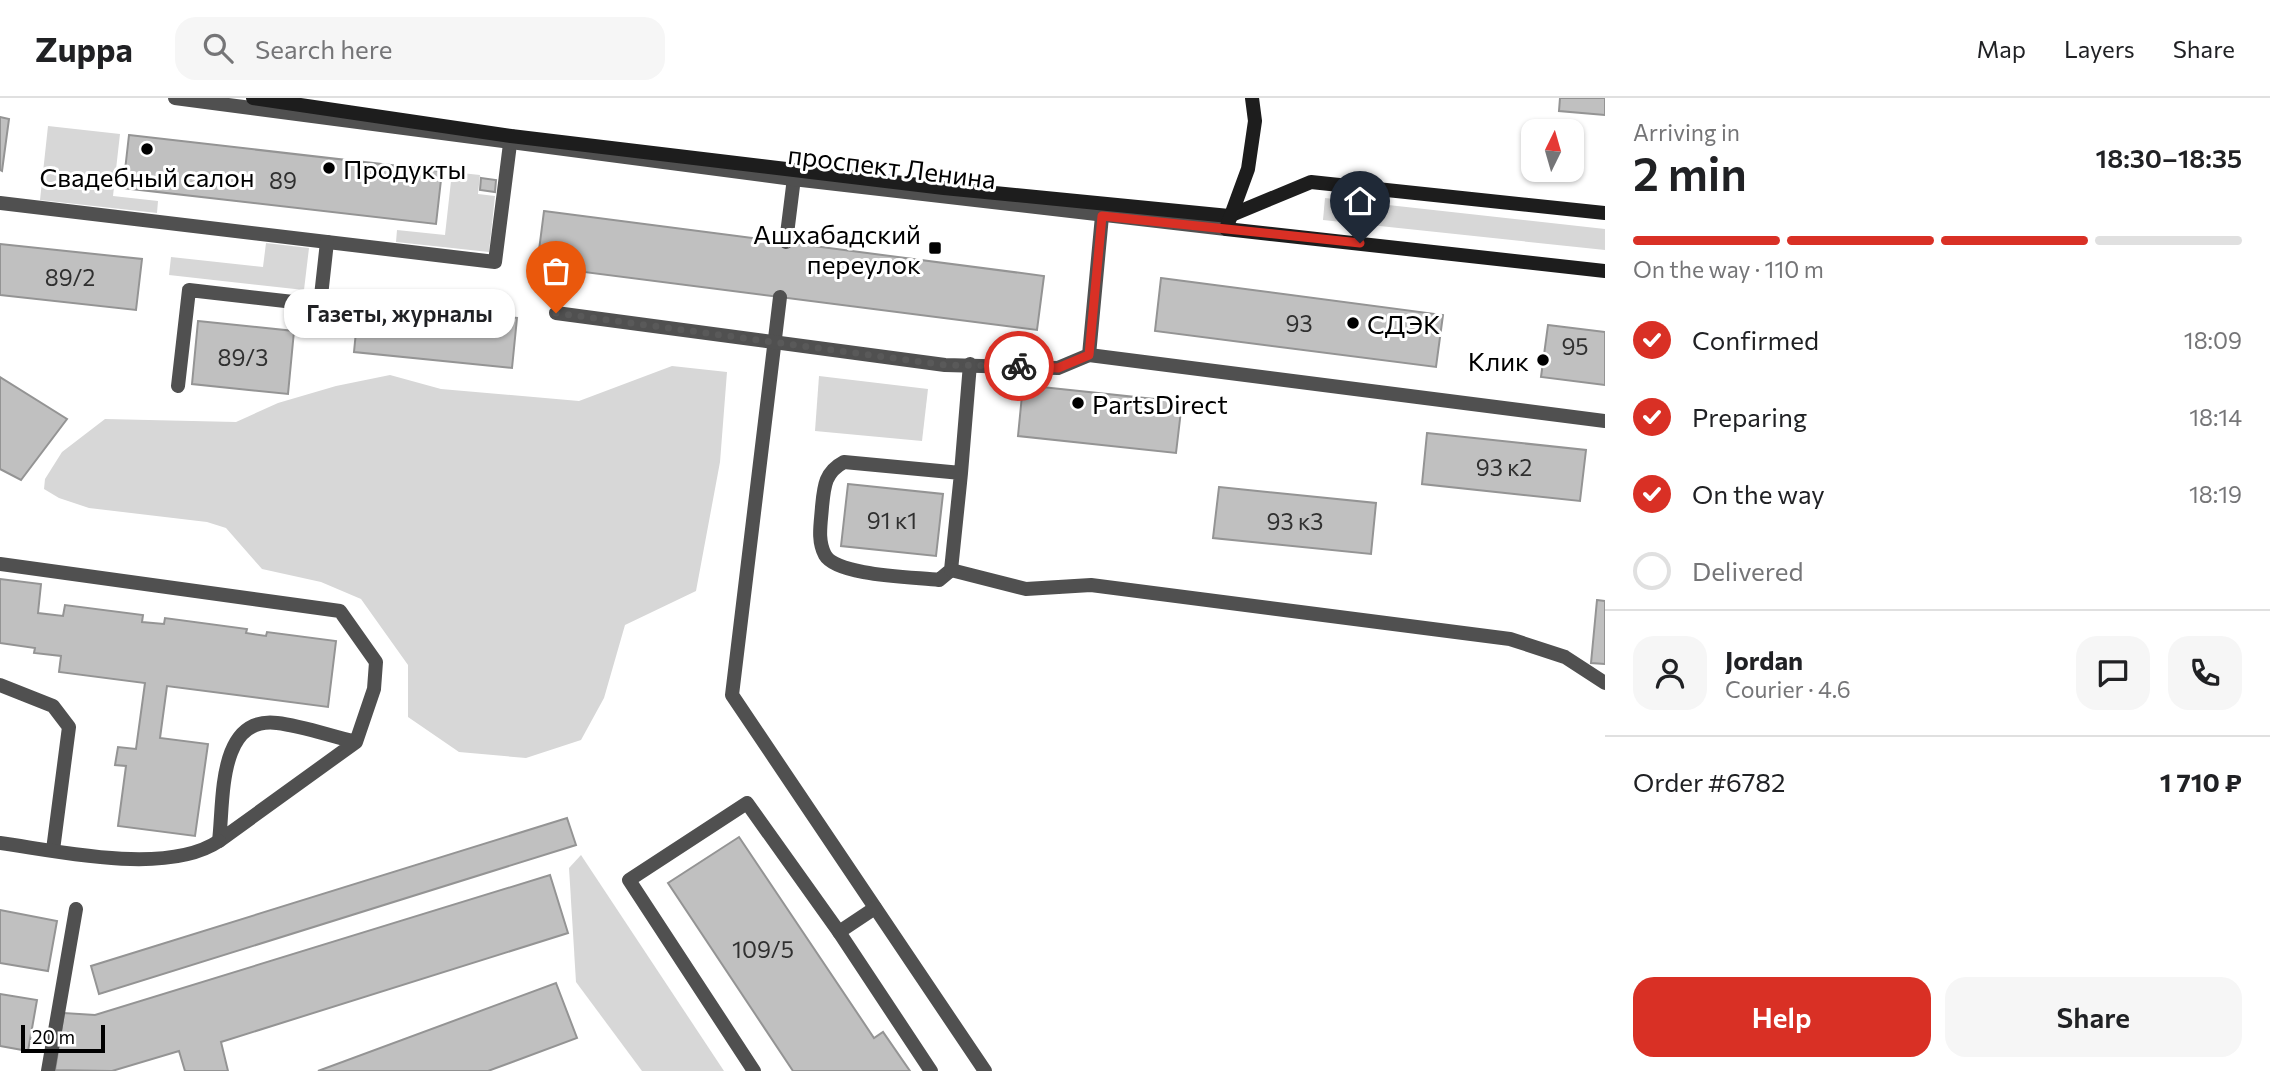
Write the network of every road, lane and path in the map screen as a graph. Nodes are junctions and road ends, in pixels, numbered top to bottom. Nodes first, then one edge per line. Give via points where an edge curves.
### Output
1 (175, 98) edge
2 (1252, 98) edge
3 (262, 99) edge
4 (511, 139) junction
5 (794, 175) junction
6 (0, 204) edge
7 (1605, 213) edge
8 (1102, 216) junction
9 (1228, 222) junction
10 (327, 242) junction
11 (786, 242) dead end
12 (1605, 271) edge
13 (780, 297) dead end
14 (556, 313) dead end
15 (774, 342) junction
16 (1089, 355) junction
17 (971, 364) junction
18 (178, 386) dead end
19 (1605, 421) edge
20 (961, 473) junction
21 (0, 564) edge
22 (951, 570) junction
23 (1605, 683) edge
24 (0, 685) edge
25 (356, 742) junction
26 (219, 841) junction
27 (0, 843) edge
28 (53, 850) junction
29 (875, 908) junction
30 (76, 909) dead end
31 (839, 932) junction
32 (47, 1071) edge
33 (754, 1071) edge
34 (930, 1071) edge
35 (985, 1071) edge

1 - 4 street
2 - 9 main road via 1255,121 1248,169
3 - 4 main road
4 - 5 main road
4 - 10 street via 495,261
5 - 8 street, проспект Ленина
5 - 9 main road
5 - 11 street
6 - 10 street
7 - 9 main road, проспект Ленина via 1311,182
8 - 9 street, проспект Ленина
8 - 16 street
9 - 12 main road, проспект Ленина
10 - 18 street via 320,304 189,290
13 - 15 street
14 - 15 street
15 - 17 street via 945,365
15 - 29 street via 732,695
16 - 17 street via 1058,368
16 - 19 street
17 - 20 street
20 - 22 street
20 - 22 street via 844,462 832,468 825,481 820,537 826,556 839,568 939,580
21 - 25 street via 340,611 376,662 374,689
22 - 23 street via 1026,589 1091,585 1510,639 1565,656
24 - 28 street via 52,706 69,727
25 - 26 street
25 - 26 street via 276,723 254,725 239,734 230,751
26 - 28 street via 207,849 139,859
27 - 28 street
29 - 31 street
29 - 35 street
30 - 32 street
31 - 33 street via 747,803 629,880
31 - 34 street

